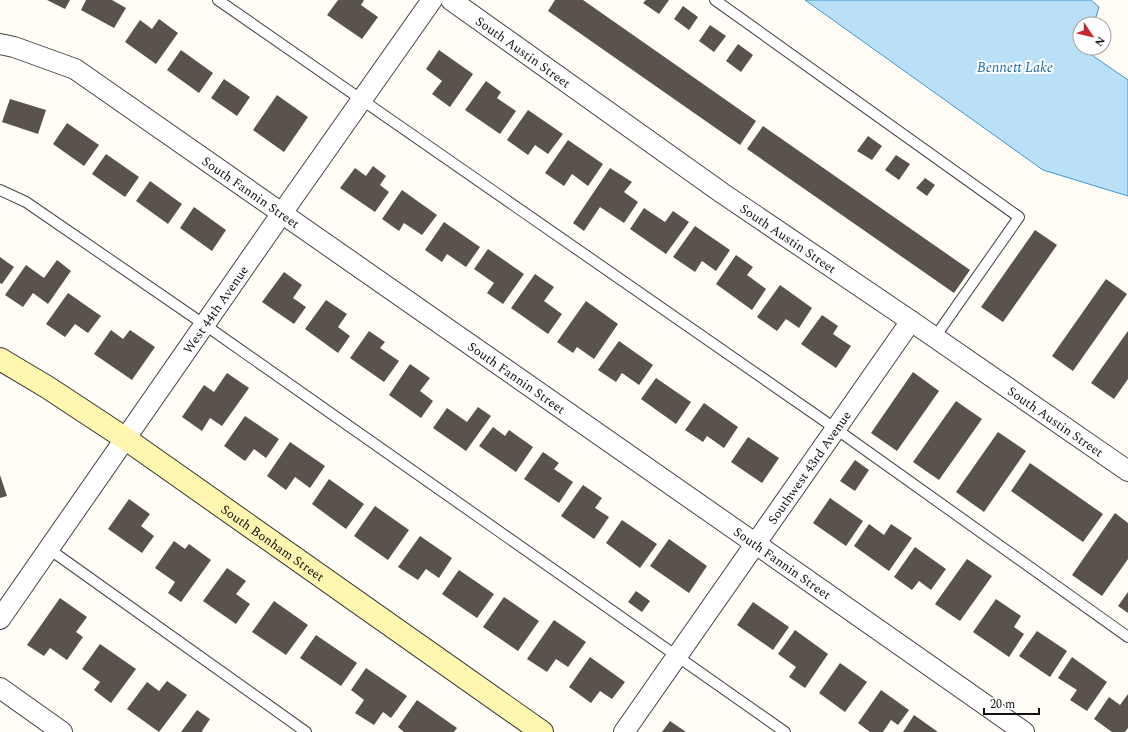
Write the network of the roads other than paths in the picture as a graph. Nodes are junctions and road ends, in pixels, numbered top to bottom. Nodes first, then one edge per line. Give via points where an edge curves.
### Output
1 (218, 0) edge
2 (432, 0) edge
3 (451, 0) edge
4 (715, 0) edge
5 (0, 44) edge
6 (361, 100) junction
7 (0, 190) edge
8 (282, 213) junction
9 (911, 321) junction
10 (205, 325) junction
11 (935, 337) junction
12 (0, 359) edge
13 (836, 429) junction
14 (126, 439) junction
15 (1128, 471) edge
16 (756, 544) junction
17 (49, 549) junction
18 (0, 619) edge
19 (1128, 637) edge
20 (677, 656) junction
21 (0, 688) edge
22 (62, 732) edge
23 (306, 732) edge
24 (542, 732) edge
25 (624, 732) edge
26 (786, 732) edge
27 (1024, 732) edge

1 - 6 lane
2 - 6 street, West 44th Avenue
3 - 9 street, South Austin Street via 722,192
4 - 11 lane via 1019,217
5 - 8 street, South Fannin Street via 75,69
6 - 8 street, West 44th Avenue
6 - 13 lane
7 - 10 lane via 26,202
8 - 10 street, West 44th Avenue
8 - 16 street, South Fannin Street
9 - 11 street, South Austin Street
9 - 13 street, Southwest 43rd Avenue
10 - 14 street, West 44th Avenue
10 - 20 lane
11 - 15 street, South Austin Street
12 - 14 street, South Bonham Street
13 - 16 street, Southwest 43rd Avenue
13 - 19 lane
14 - 17 street, West 44th Avenue
14 - 24 street, South Bonham Street
16 - 20 street, Southwest 43rd Avenue
16 - 27 street, South Fannin Street
17 - 18 street, West 44th Avenue
17 - 23 lane
20 - 25 street, Southwest 43rd Avenue
20 - 26 lane
21 - 22 street

